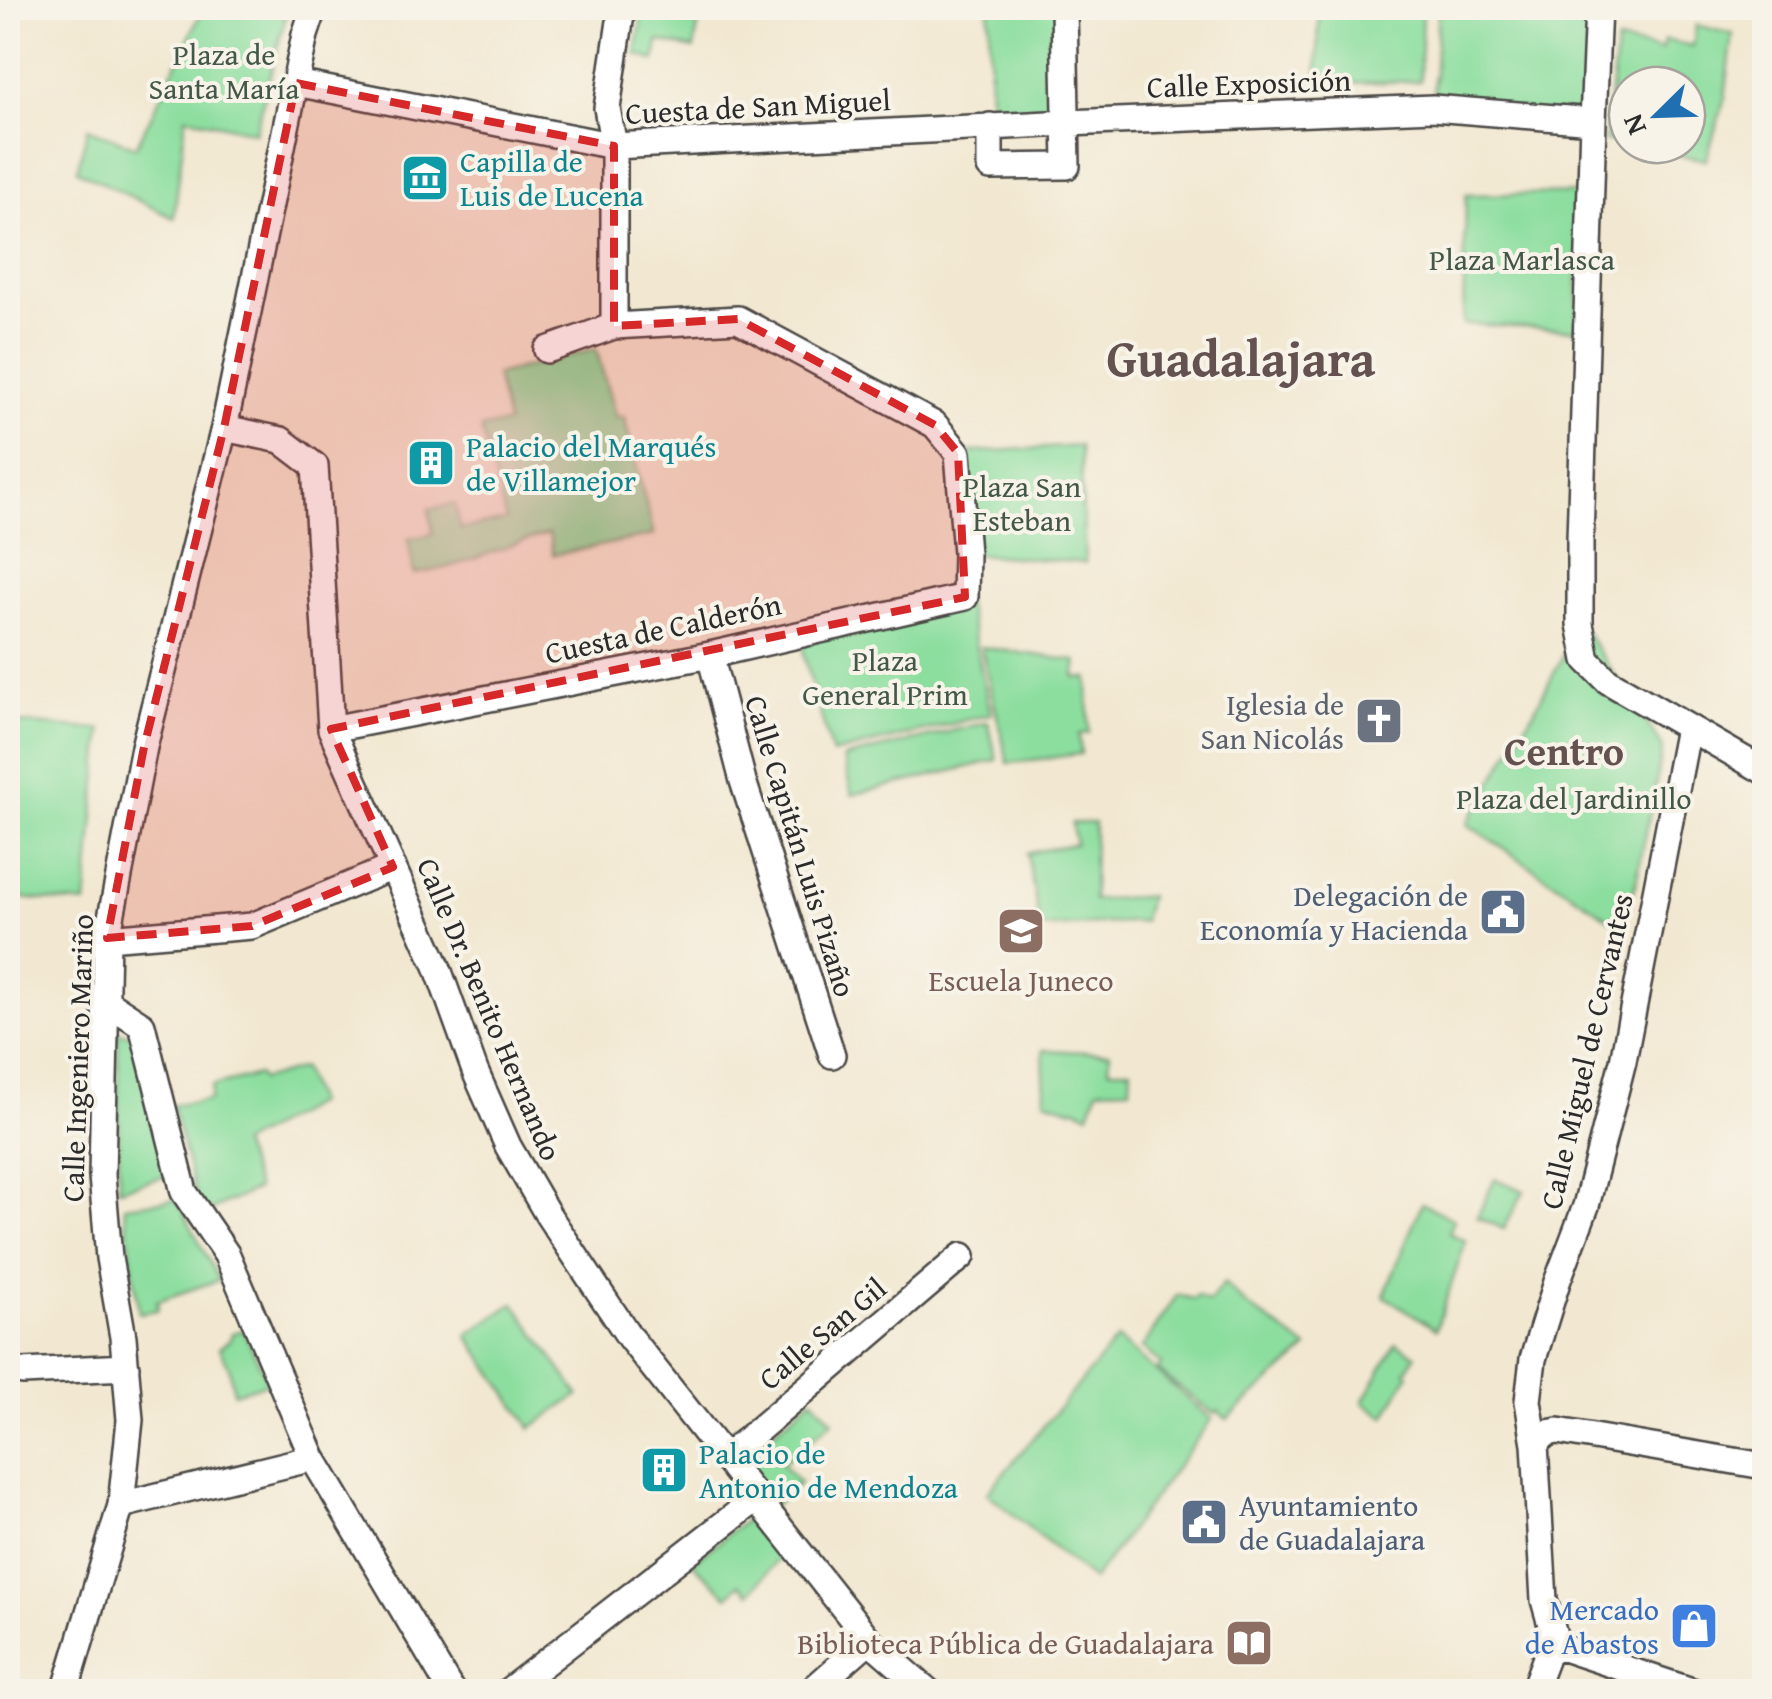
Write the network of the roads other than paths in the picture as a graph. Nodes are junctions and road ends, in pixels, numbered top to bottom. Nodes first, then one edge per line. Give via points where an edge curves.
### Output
1 (314, 8) edge
2 (622, 8) edge
3 (1064, 8) edge
4 (1598, 8) edge
5 (296, 83) junction
6 (1593, 122) junction
7 (1067, 123) junction
8 (990, 126) junction
9 (614, 146) junction
10 (614, 326) junction
11 (547, 350) dead end
12 (224, 428) junction
13 (710, 655) junction
14 (331, 728) junction
15 (1688, 728) junction
16 (1764, 771) edge
17 (393, 867) junction
18 (107, 938) junction
19 (106, 1002) junction
20 (832, 1055) dead end
21 (962, 1256) dead end
22 (126, 1367) junction
23 (23, 1372) dead end
24 (1534, 1444) junction
25 (313, 1458) junction
26 (724, 1459) junction
27 (1764, 1466) edge
28 (756, 1498) junction
29 (121, 1506) junction
30 (869, 1640) junction
31 (1557, 1646) junction
32 (65, 1692) edge
33 (452, 1692) edge
34 (507, 1692) edge
35 (810, 1692) edge
36 (929, 1692) edge
37 (1532, 1692) edge
38 (1695, 1692) edge

1 - 5 street, Calle Ingeniero Mariño
2 - 9 street via 607,108
3 - 7 street
4 - 6 street
5 - 9 street, Cuesta de San Miguel
5 - 12 street, Calle Ingeniero Mariño
6 - 7 street, Calle Exposición via 1433,108
6 - 15 street via 1580,624 1587,660 1608,682
7 - 8 street, Calle Exposición
7 - 8 street via 1067,166 990,167
8 - 9 street, Cuesta de San Miguel
9 - 10 street
10 - 11 street
10 - 13 street, Cuesta de Calderón via 738,319 935,425 958,453 965,597
12 - 14 street, Calle Dr. Benito Hernando via 281,440 315,466
12 - 18 street, Calle Ingeniero Mariño via 144,747
13 - 14 street, Cuesta de Calderón
13 - 20 street, Calle Capitán Luis Pizaño
14 - 17 street, Calle Dr. Benito Hernando
15 - 16 street
15 - 24 street, Calle Miguel de Cervantes via 1623,1061 1586,1206 1533,1359 1528,1402
17 - 18 street via 252,926
17 - 26 street, Calle Dr. Benito Hernando via 508,1146 630,1338
18 - 19 street, Calle Ingeniero Mariño
19 - 22 street, Calle Ingeniero Mariño via 102,1176
19 - 25 street via 142,1025 184,1192 227,1255
21 - 26 street, Calle San Gil
22 - 23 street
22 - 29 street, Calle Ingeniero Mariño via 130,1420
24 - 27 street via 1558,1430
24 - 31 street, Calle Miguel de Cervantes via 1544,1600
25 - 29 street
25 - 33 street
26 - 28 street, Calle Dr. Benito Hernando
28 - 30 street, Calle Dr. Benito Hernando
28 - 34 street
29 - 32 street, Calle Ingeniero Mariño
30 - 35 street
30 - 36 street, Calle Dr. Benito Hernando
31 - 37 street
31 - 38 street

